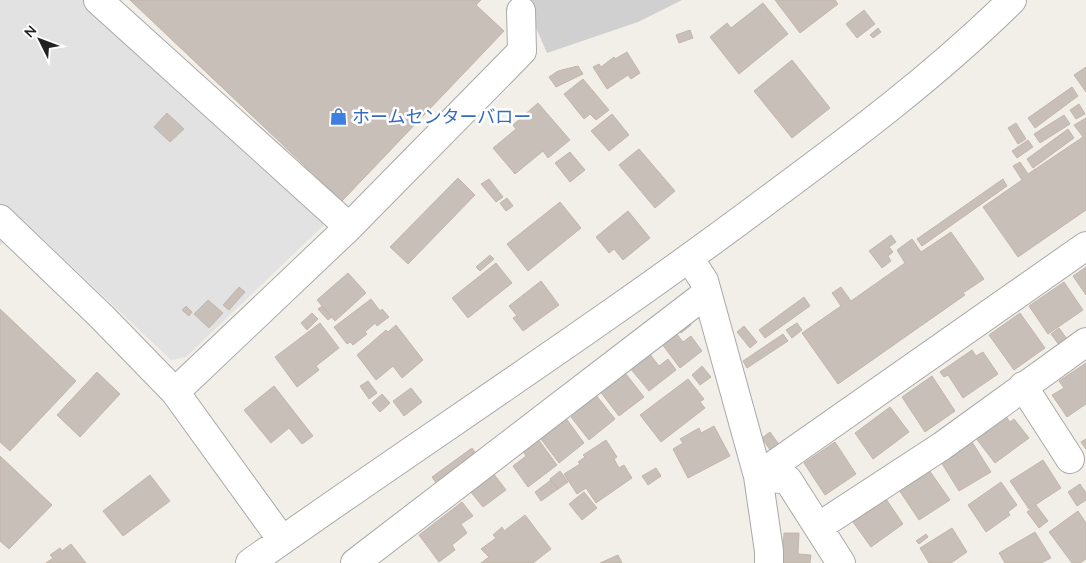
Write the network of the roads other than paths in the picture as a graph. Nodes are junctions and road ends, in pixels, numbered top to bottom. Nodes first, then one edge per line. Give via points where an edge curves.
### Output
1 (98, 0) edge
2 (1012, 0) edge
3 (522, 10) dead end
4 (1, 221) edge
5 (349, 227) junction
6 (1086, 246) edge
7 (690, 259) junction
8 (707, 293) junction
9 (1086, 342) edge
10 (1023, 386) junction
11 (175, 392) junction
12 (1070, 459) dead end
13 (758, 476) junction
14 (818, 527) junction
15 (282, 540) junction
16 (250, 563) edge
17 (355, 563) edge
18 (768, 563) edge
19 (841, 563) edge

1 - 5 street
2 - 7 street via 858,133
3 - 5 street via 522,51
4 - 11 street
5 - 11 street
6 - 13 street
7 - 8 street via 704,281
7 - 15 street
8 - 13 street
8 - 17 street
9 - 10 street
10 - 12 street
10 - 14 street via 942,446
11 - 15 street
13 - 14 street via 788,480
13 - 18 street
14 - 19 street
15 - 16 street

